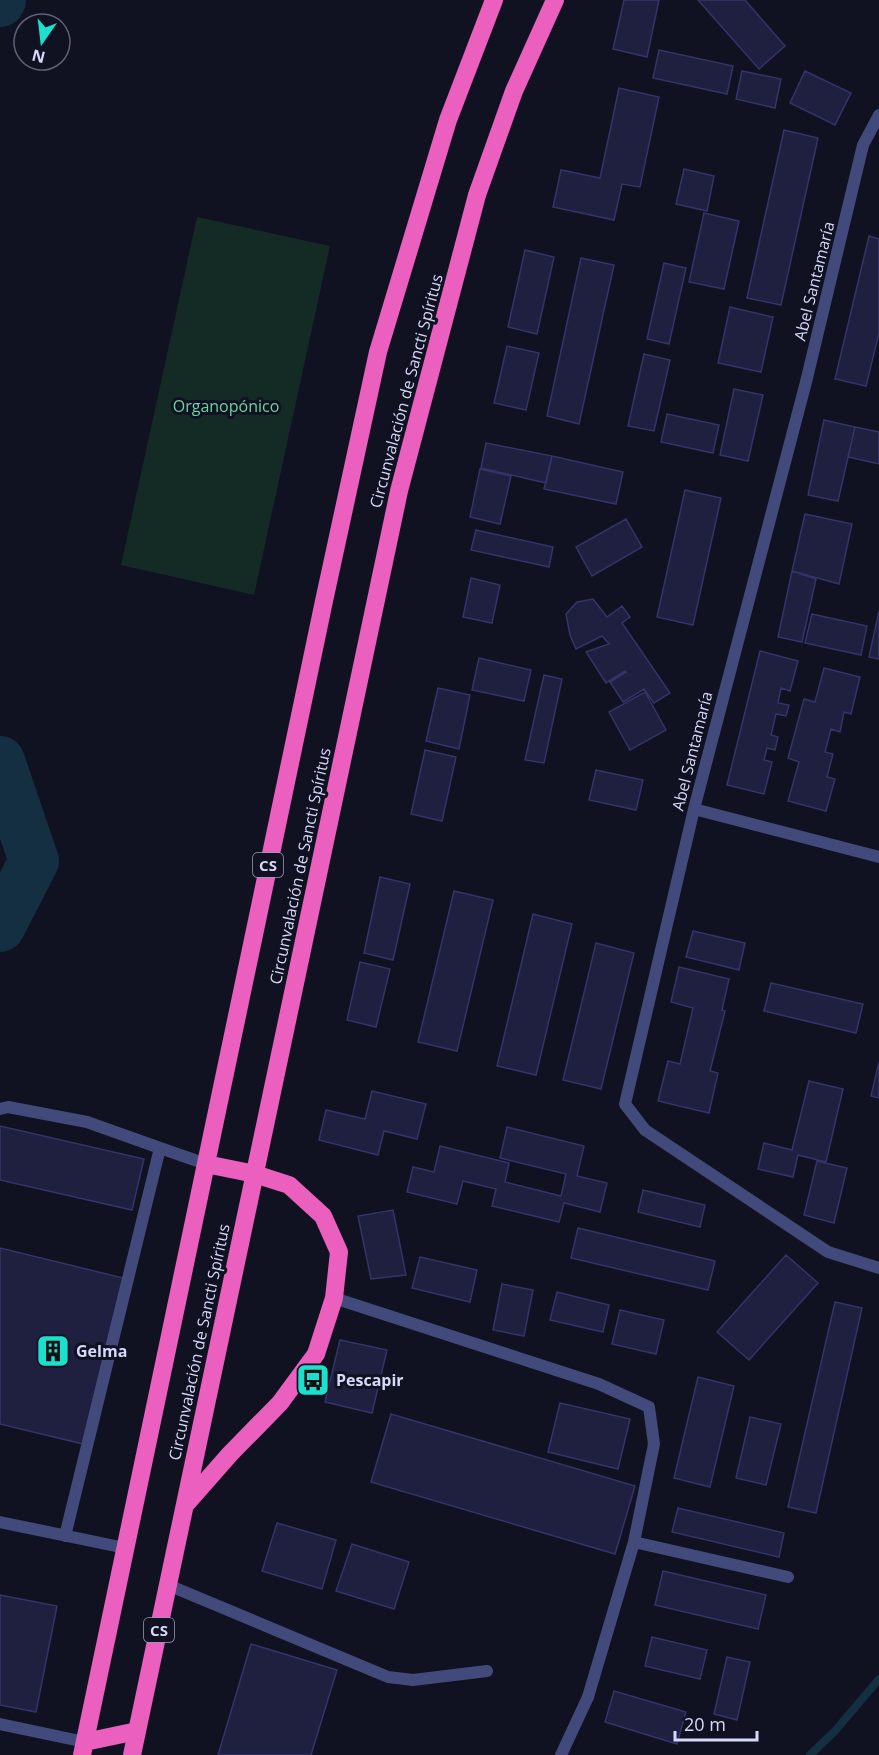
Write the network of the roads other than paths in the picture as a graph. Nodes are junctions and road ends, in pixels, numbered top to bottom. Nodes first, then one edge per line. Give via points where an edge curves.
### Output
1 (494, 0) edge
2 (555, 0) edge
3 (879, 115) edge
4 (694, 809) junction
5 (879, 857) edge
6 (0, 1109) edge
7 (160, 1148) junction
8 (206, 1164) junction
9 (255, 1174) junction
10 (879, 1268) edge
11 (334, 1298) junction
12 (185, 1505) junction
13 (0, 1522) edge
14 (65, 1536) junction
15 (634, 1542) junction
16 (125, 1548) junction
17 (788, 1577) dead end
18 (168, 1585) junction
19 (487, 1671) dead end
20 (0, 1724) edge
21 (137, 1731) junction
22 (83, 1748) edge
23 (132, 1755) edge
24 (561, 1755) edge

1 - 8 highway, Circunvalación de Sancti Spíritus / CS via 448,120 378,352
2 - 9 highway, Circunvalación de Sancti Spíritus / CS via 514,91 477,195 399,491
3 - 4 street, Abel Santamaría via 863,145 806,382
4 - 5 street
4 - 10 street, Abel Santamaría via 625,1104 645,1130 828,1252
6 - 7 street via 8,1107 87,1122
7 - 8 street
7 - 14 street
8 - 9 highway
8 - 16 highway, Circunvalación de Sancti Spíritus / CS
9 - 11 highway via 289,1185 323,1216 339,1252
9 - 12 highway, Circunvalación de Sancti Spíritus / CS
11 - 12 highway via 316,1354 280,1403
11 - 15 street via 599,1384 649,1407 654,1444
12 - 18 highway, Circunvalación de Sancti Spíritus / CS
13 - 14 street
14 - 16 street
15 - 17 street
15 - 24 street via 588,1697
16 - 22 highway, Circunvalación de Sancti Spíritus / CS
18 - 19 street via 388,1677 413,1680
18 - 21 highway, Circunvalación de Sancti Spíritus / CS
20 - 22 street
21 - 22 highway
21 - 23 highway, Circunvalación de Sancti Spíritus / CS

